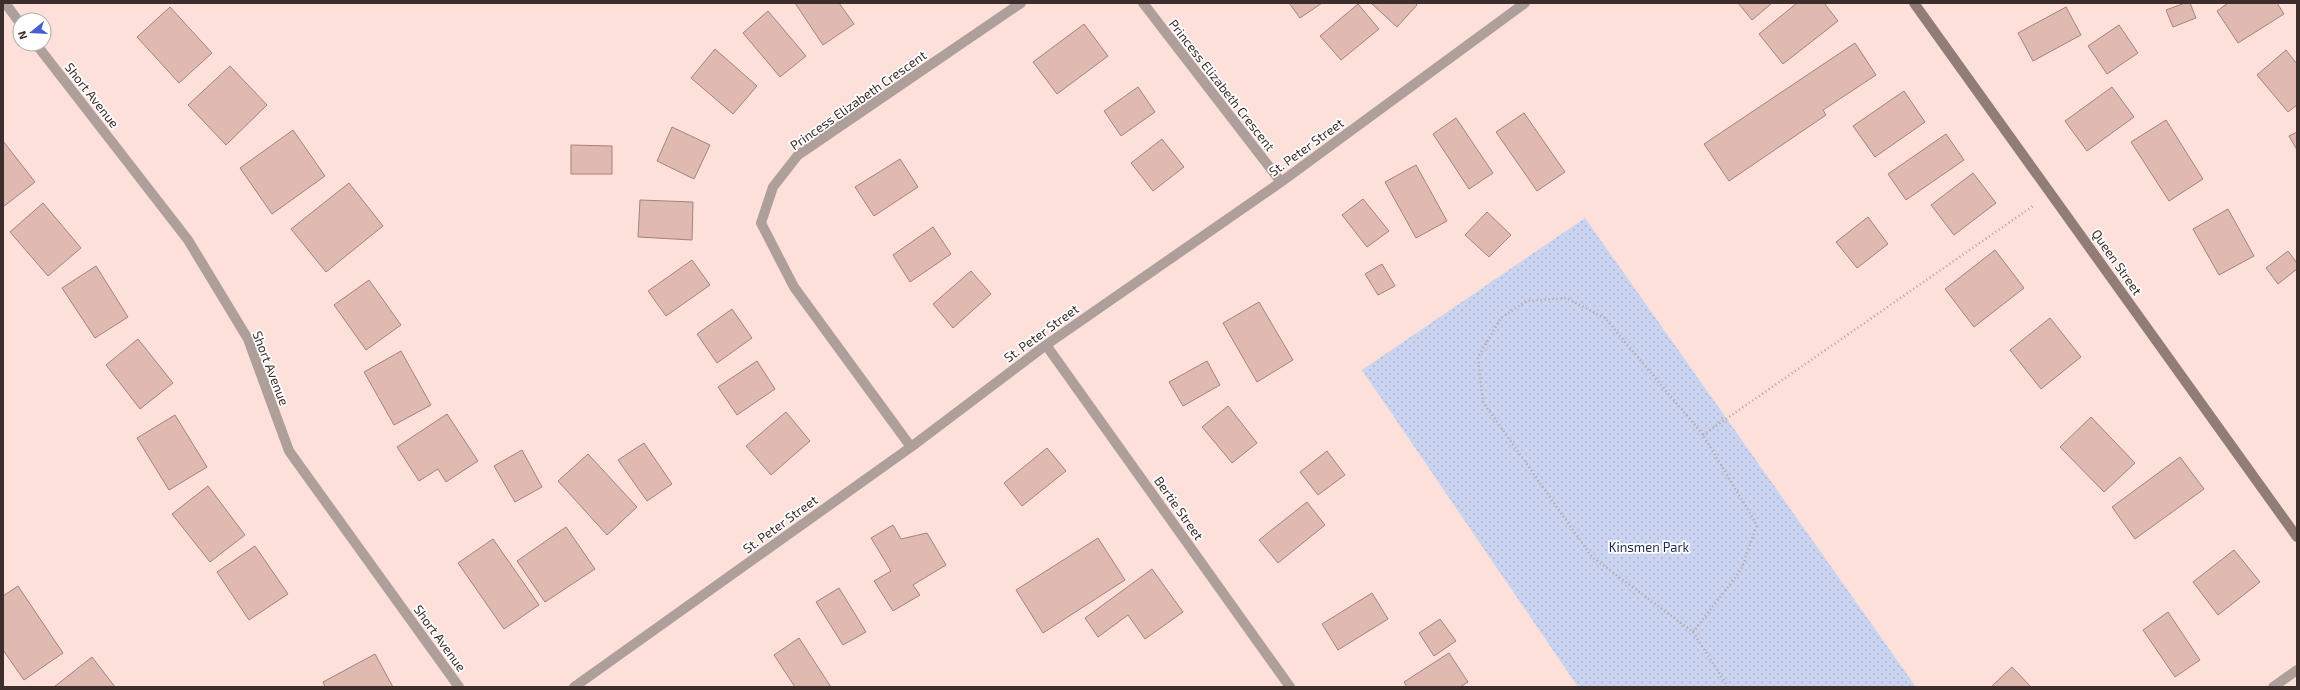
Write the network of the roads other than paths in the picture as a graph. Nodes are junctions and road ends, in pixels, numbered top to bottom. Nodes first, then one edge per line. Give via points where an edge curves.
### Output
1 (5, 3) edge
2 (1021, 3) edge
3 (1143, 3) edge
4 (1525, 3) edge
5 (1914, 3) edge
6 (12, 12) edge
7 (42, 52) edge
8 (1281, 182) junction
9 (1046, 345) junction
10 (911, 447) junction
11 (2297, 537) edge
12 (2297, 670) edge
13 (459, 687) edge
14 (574, 687) edge
15 (1290, 687) edge
16 (2273, 687) edge

1 - 6 street
2 - 10 street, Princess Elizabeth Crescent via 798,156 772,187 761,223 794,287
3 - 8 street, Princess Elizabeth Crescent
4 - 8 street, St. Peter Street
5 - 11 main road, Queen Street
7 - 13 street, Short Avenue via 188,240 248,339 289,451
8 - 9 street, St. Peter Street
9 - 10 street, St. Peter Street
9 - 15 street, Bertie Street
10 - 14 street, St. Peter Street
12 - 16 street

